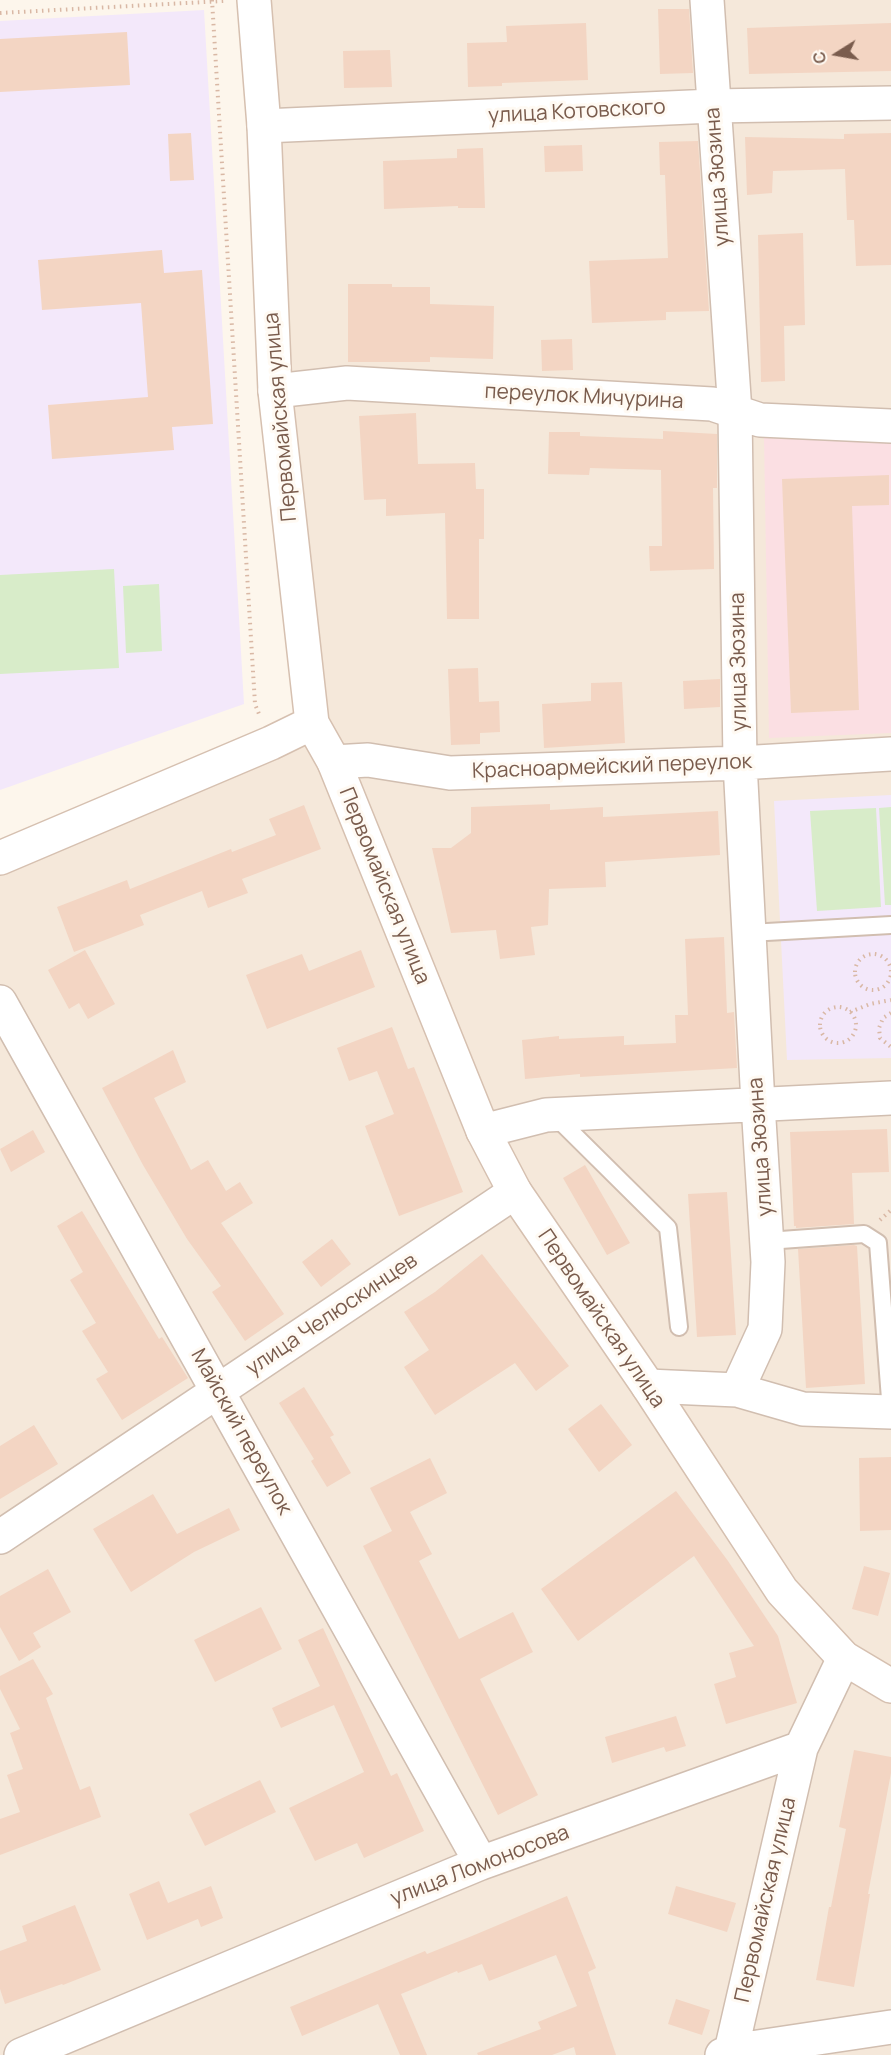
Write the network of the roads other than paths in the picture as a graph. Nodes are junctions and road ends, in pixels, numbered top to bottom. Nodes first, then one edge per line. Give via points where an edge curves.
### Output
1 (254, 0) edge
2 (707, 0) edge
3 (891, 103) edge
4 (713, 106) junction
5 (264, 126) junction
6 (275, 391) junction
7 (735, 412) junction
8 (891, 426) edge
9 (312, 723) junction
10 (891, 754) edge
11 (334, 762) junction
12 (740, 763) junction
13 (0, 858) edge
14 (891, 925) edge
15 (749, 933) junction
16 (0, 1002) edge
17 (891, 1098) edge
18 (758, 1104) junction
19 (553, 1115) junction
20 (483, 1131) junction
21 (515, 1192) junction
22 (767, 1240) junction
23 (679, 1327) dead end
24 (648, 1386) junction
25 (737, 1390) junction
26 (219, 1391) junction
27 (891, 1412) edge
28 (0, 1537) edge
29 (844, 1658) junction
30 (891, 1686) edge
31 (801, 1748) junction
32 (481, 1863) junction
33 (891, 2027) edge
34 (727, 2053) edge
35 (21, 2055) edge

1 - 5 street, Первомайская улица
2 - 4 street, улица Зюзина
3 - 4 street, улица Котовского
4 - 5 street, улица Котовского
4 - 7 street, улица Зюзина
5 - 6 street, Первомайская улица
6 - 7 street, переулок Мичурина via 347,383 712,404
6 - 9 street, Первомайская улица
7 - 8 street, переулок Мичурина via 760,420
7 - 12 street, улица Зюзина
9 - 11 street, Первомайская улица
9 - 13 street
10 - 12 street, Красноармейский переулок
11 - 12 street, Красноармейский переулок via 368,760 450,773
11 - 20 street, Первомайская улица
12 - 15 street, улица Зюзина
14 - 15 lane
15 - 18 street, улица Зюзина
16 - 26 street, Майский переулок
17 - 18 street
18 - 19 street
18 - 22 street, улица Зюзина
19 - 20 street
19 - 23 lane via 668,1228
20 - 21 street, Первомайская улица
21 - 24 street, Первомайская улица
21 - 26 street, улица Челюскинцев
22 - 25 street, улица Зюзина via 765,1329
22 - 27 lane via 864,1234 878,1242
24 - 25 street
24 - 29 street, Первомайская улица via 782,1591
25 - 27 street via 803,1409
26 - 28 street, улица Челюскинцев
26 - 32 street, Майский переулок
29 - 30 street
29 - 31 street
31 - 32 street, улица Ломоносова
31 - 34 street, Первомайская улица
32 - 35 street, улица Ломоносова
33 - 34 street

